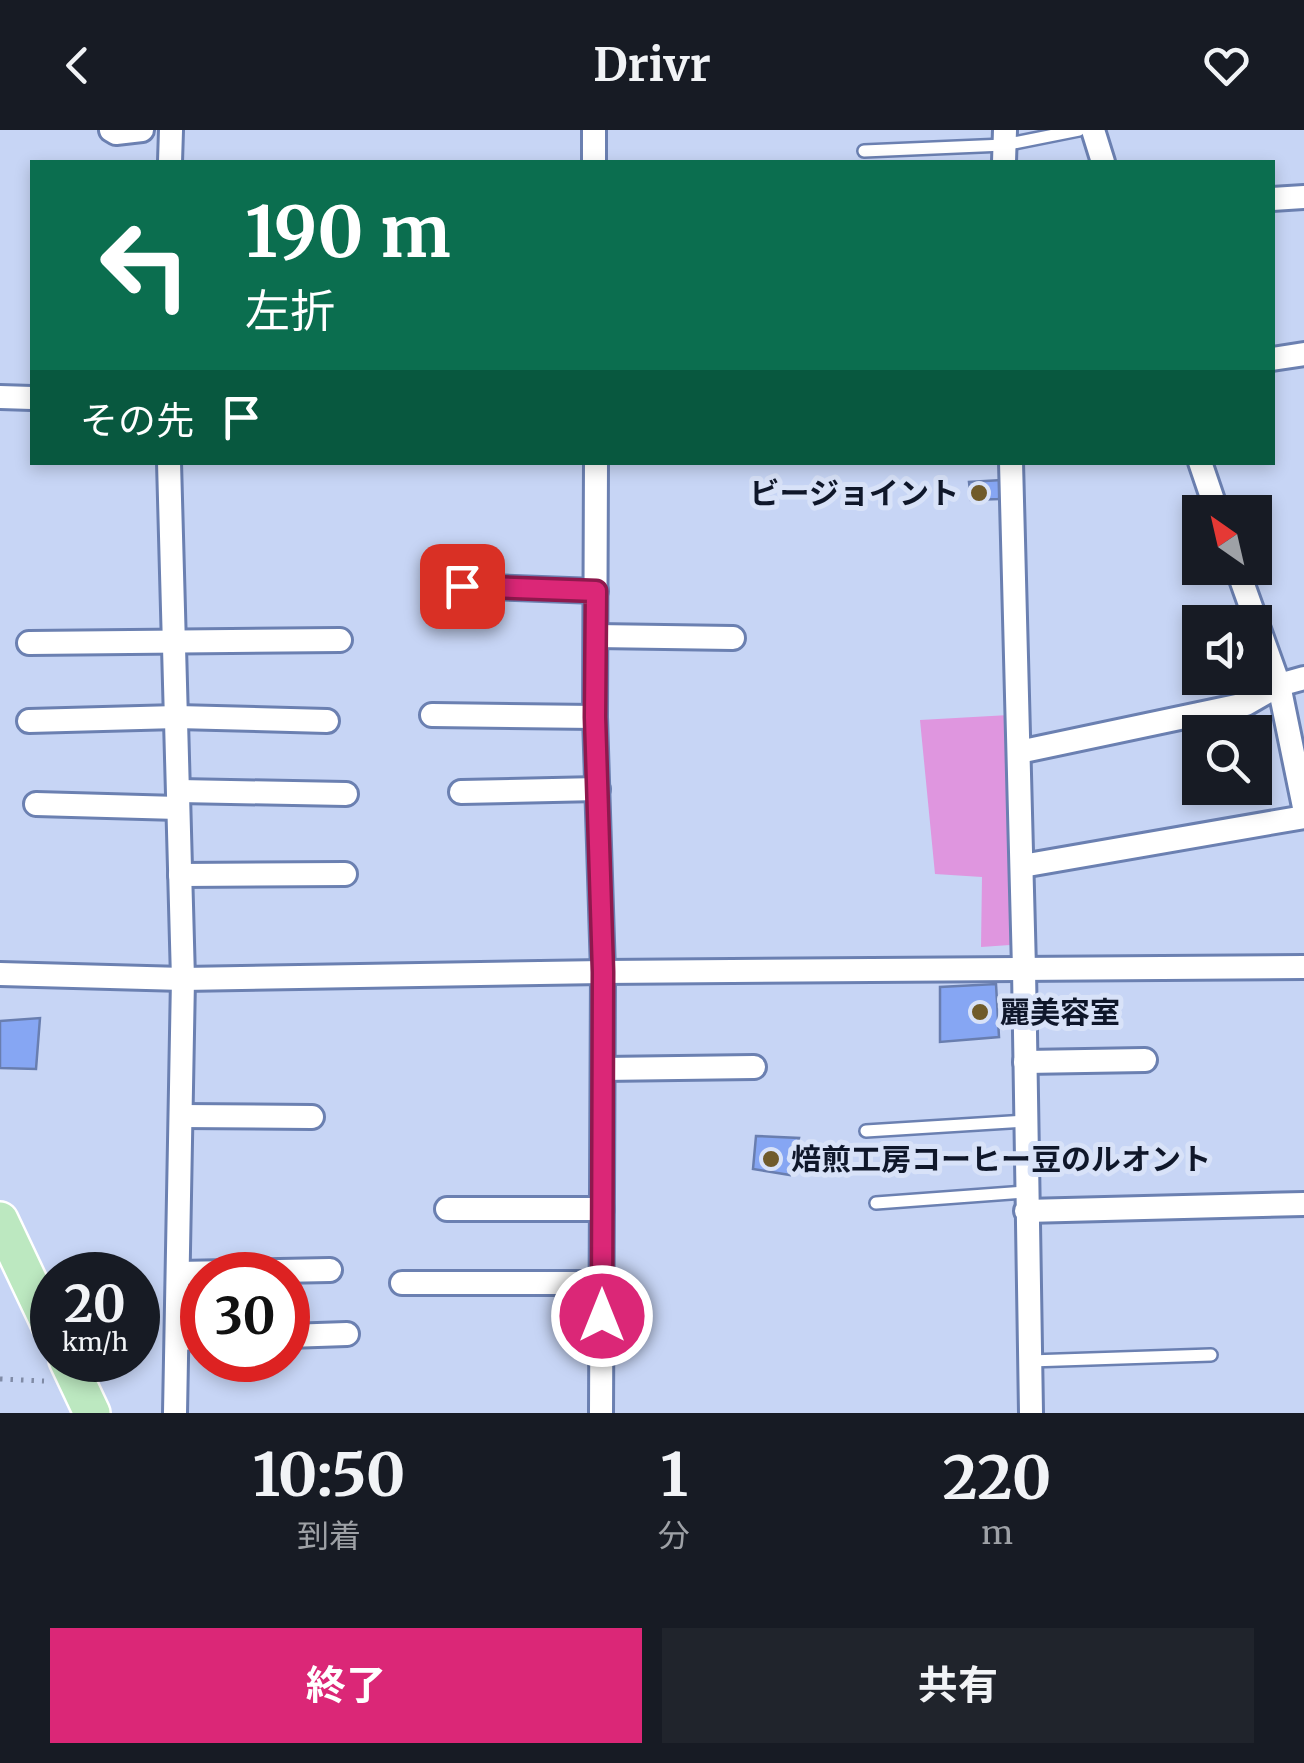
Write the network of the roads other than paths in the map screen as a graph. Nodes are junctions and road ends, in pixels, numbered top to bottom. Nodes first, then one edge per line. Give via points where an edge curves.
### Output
1 (111, 130) edge
2 (142, 130) edge
3 (171, 130) edge
4 (594, 130) edge
5 (1079, 130) edge
6 (1093, 130) edge
7 (1004, 146) edge
8 (864, 151) dead end
9 (170, 160) edge
10 (594, 160) edge
11 (1103, 160) edge
12 (1304, 196) edge
13 (1275, 199) edge
14 (1304, 354) edge
15 (1275, 359) edge
16 (0, 397) edge
17 (30, 398) edge
18 (170, 465) edge
19 (596, 465) edge
20 (1011, 465) edge
21 (1201, 465) edge
22 (1212, 495) edge
23 (1243, 585) edge
24 (462, 586) dead end
25 (596, 591) junction
26 (596, 636) junction
27 (733, 638) dead end
28 (340, 640) dead end
29 (174, 643) junction
30 (30, 644) dead end
31 (1304, 678) edge
32 (1278, 685) junction
33 (432, 715) dead end
34 (176, 717) junction
35 (595, 717) junction
36 (29, 720) dead end
37 (327, 722) dead end
38 (1019, 752) junction
39 (598, 789) junction
40 (462, 792) dead end
41 (346, 794) dead end
42 (178, 800) junction
43 (36, 804) dead end
44 (1304, 807) edge
45 (1304, 817) edge
46 (1022, 866) junction
47 (345, 874) dead end
48 (180, 875) junction
49 (1304, 967) edge
50 (1024, 969) junction
51 (603, 972) junction
52 (0, 974) edge
53 (183, 979) junction
54 (1145, 1060) dead end
55 (1025, 1062) junction
56 (754, 1067) dead end
57 (602, 1070) junction
58 (181, 1116) junction
59 (312, 1117) dead end
60 (1026, 1121) junction
61 (866, 1131) dead end
62 (1026, 1201) junction
63 (876, 1204) dead end
64 (1304, 1204) edge
65 (447, 1209) dead end
66 (602, 1209) junction
67 (0, 1220) edge
68 (330, 1270) dead end
69 (178, 1273) junction
70 (30, 1283) edge
71 (602, 1283) junction
72 (402, 1284) dead end
73 (347, 1334) dead end
74 (310, 1335) edge
75 (176, 1339) junction
76 (180, 1339) edge
77 (1210, 1356) dead end
78 (1030, 1361) junction
79 (175, 1413) edge
80 (601, 1413) edge
81 (1032, 1413) edge

1 - 2 street
3 - 9 street
4 - 10 street
5 - 7 lane
6 - 11 street
7 - 8 lane
12 - 13 street
14 - 15 street
16 - 17 street
18 - 29 street
19 - 25 street
20 - 38 street
21 - 22 street
23 - 32 street
24 - 25 street
25 - 26 street
26 - 27 street
26 - 35 street
28 - 29 street
29 - 30 street
29 - 34 street
31 - 32 street
32 - 38 street via 1246,704
32 - 44 street
33 - 35 street
34 - 36 street
34 - 37 street
34 - 42 street
35 - 39 street
38 - 46 street
39 - 40 street
39 - 51 street
41 - 42 street
42 - 43 street
42 - 48 street
45 - 46 street
46 - 50 street
47 - 48 street
48 - 53 street
49 - 50 street
50 - 51 street
50 - 55 street
51 - 53 street
51 - 57 street
52 - 53 street
53 - 58 street
54 - 55 street
55 - 60 street
56 - 57 street
57 - 66 street
58 - 59 street
58 - 69 street
60 - 61 lane
60 - 62 street
62 - 63 lane
62 - 64 street
62 - 78 street
65 - 66 street
66 - 71 street
67 - 70 main road
68 - 69 street
69 - 75 street
71 - 72 street
71 - 80 street
73 - 74 street
75 - 76 street
75 - 79 street
77 - 78 lane
78 - 81 street

